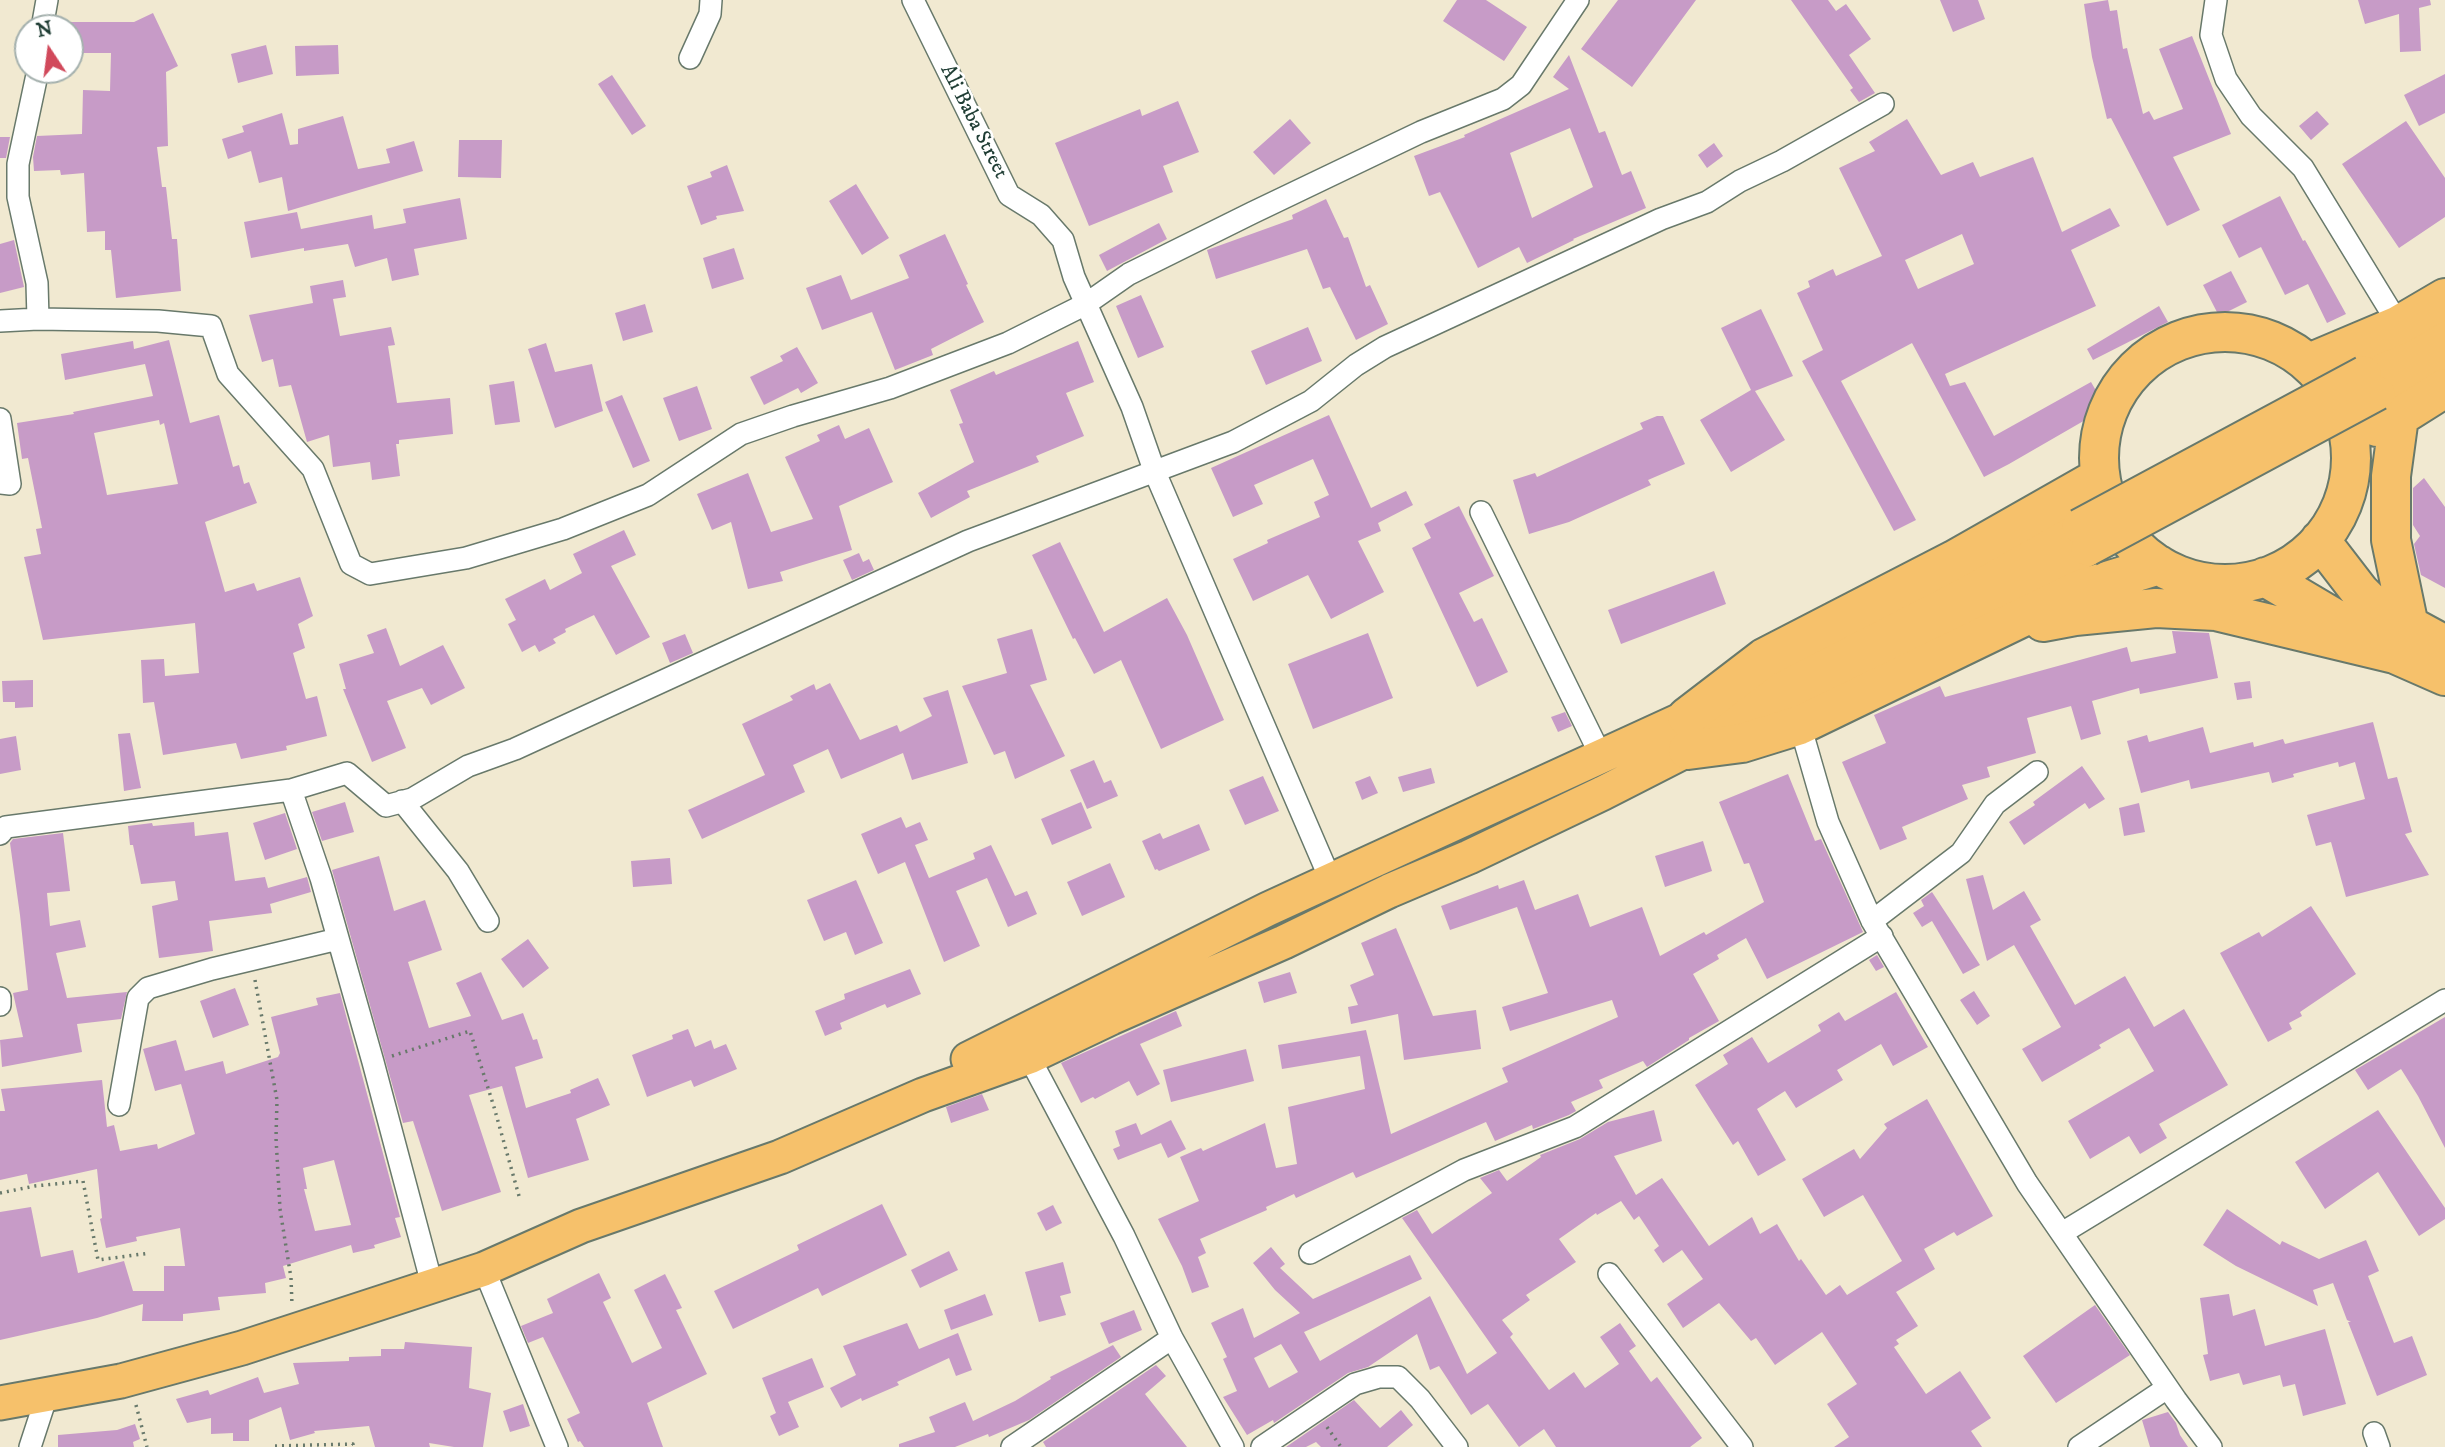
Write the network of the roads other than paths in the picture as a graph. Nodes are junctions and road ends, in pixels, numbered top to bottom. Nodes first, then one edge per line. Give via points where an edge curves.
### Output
1 (711, 0) edge
2 (913, 0) edge
3 (1578, 0) edge
4 (2216, 0) edge
5 (690, 58) dead end
6 (35, 84) edge
7 (1883, 104) dead end
8 (2445, 298) edge
9 (1086, 304) junction
10 (38, 319) junction
11 (0, 321) edge
12 (2399, 325) junction
13 (2445, 326) edge
14 (2445, 355) edge
15 (2309, 363) junction
16 (2445, 388) edge
17 (2380, 394) junction
18 (0, 419) edge
19 (2350, 439) junction
20 (1154, 470) junction
21 (2100, 477) junction
22 (0, 483) edge
23 (1481, 512) dead end
24 (2320, 540) junction
25 (2159, 565) junction
26 (2265, 577) junction
27 (2219, 597) junction
28 (1995, 632) junction
29 (2402, 640) junction
30 (2445, 645) edge
31 (2445, 676) edge
32 (1800, 725) junction
33 (1687, 733) junction
34 (1601, 756) junction
35 (2037, 772) dead end
36 (291, 790) junction
37 (402, 802) junction
38 (0, 834) edge
39 (1331, 881) junction
40 (488, 921) dead end
41 (1877, 928) junction
42 (338, 939) junction
43 (0, 998) edge
44 (2445, 1000) edge
45 (0, 1005) edge
46 (1019, 1048) junction
47 (119, 1105) dead end
48 (2062, 1233) junction
49 (1310, 1253) dead end
50 (484, 1269) junction
51 (429, 1273) junction
52 (1609, 1274) dead end
53 (1172, 1338) junction
54 (0, 1383) edge
55 (2167, 1388) junction
56 (47, 1395) junction
57 (0, 1403) edge
58 (30, 1447) edge
59 (557, 1447) edge
60 (1012, 1447) edge
61 (1233, 1447) edge
62 (1262, 1447) edge
63 (1457, 1447) edge
64 (1742, 1447) edge
65 (2078, 1447) edge
66 (2211, 1447) edge

1 - 5 street via 710,14
2 - 9 street, Ali Baba Street via 1009,195 1041,215 1063,240
3 - 9 street via 1521,85 1503,99 1252,213 1129,274
4 - 12 street via 2211,35 2226,79 2251,116 2303,168
6 - 10 street via 18,164 18,197 37,283
7 - 20 street via 1707,202 1385,347 1311,401 1233,442
8 - 12 highway
9 - 10 street via 948,368 741,434 648,495 563,529 466,558 370,574 352,564 313,469 229,374 211,326
9 - 20 street, Ali Baba Street via 1132,407
10 - 11 street
12 - 15 highway
13 - 17 main road
14 - 17 main road
15 - 19 highway via 2336,398
15 - 21 highway via 2271,341 2239,333 2206,334 2165,348 2130,375 2108,412 2101,433
16 - 17 highway
17 - 19 highway
17 - 29 highway via 2391,476 2391,540
17 - 33 main road, bridge via 1790,672
18 - 22 street via 10,484
19 - 24 highway via 2349,482 2333,523
20 - 37 street via 968,541 515,749 468,766
20 - 39 street, Ali Baba Street
21 - 25 highway via 2114,518 2126,536
21 - 33 highway via 1954,560 1764,658
23 - 34 street
24 - 26 highway via 2304,556
24 - 29 highway
25 - 27 highway via 2200,581
25 - 28 highway via 2081,589
26 - 27 highway via 2244,582
26 - 29 highway
27 - 28 highway
27 - 29 highway
28 - 32 highway
29 - 30 highway
29 - 31 highway
32 - 33 highway via 1742,743
32 - 41 street via 1828,822
33 - 34 main road
33 - 46 main road via 1469,857 1111,1018
34 - 39 main road
35 - 41 street via 1995,804 1961,853
36 - 37 street via 347,773 386,806
36 - 38 street via 6,827
36 - 42 street
37 - 40 street via 458,870
39 - 46 main road via 1268,909
41 - 48 street
41 - 49 street via 1575,1127 1464,1170
42 - 47 street via 148,988 138,998
42 - 51 street
43 - 45 street
44 - 48 street
46 - 50 main road via 780,1157 581,1226
46 - 51 main road via 914,1086 771,1148
46 - 53 street via 1124,1236
48 - 55 street
50 - 56 main road via 242,1348
50 - 59 street
51 - 54 main road via 231,1341 121,1367
52 - 64 street
53 - 60 street
53 - 61 street
55 - 65 street
55 - 66 street
56 - 57 main road
56 - 58 street
62 - 63 street via 1355,1384 1378,1377 1398,1377

